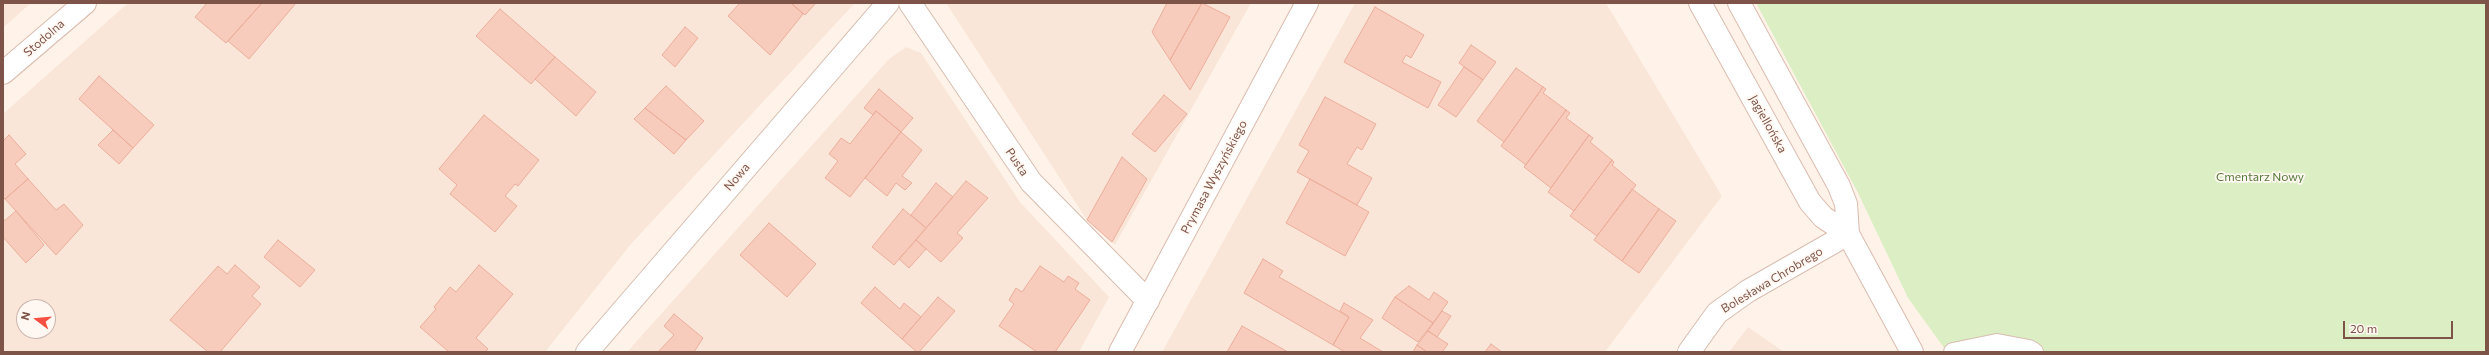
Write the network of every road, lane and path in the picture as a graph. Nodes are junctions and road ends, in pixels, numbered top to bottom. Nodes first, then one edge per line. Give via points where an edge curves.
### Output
1 (84, 3) edge
2 (888, 3) edge
3 (910, 3) edge
4 (1307, 3) edge
5 (1700, 3) edge
6 (1739, 3) edge
7 (3, 73) edge
8 (1848, 234) junction
9 (1148, 301) junction
10 (587, 352) edge
11 (1120, 352) edge
12 (1689, 352) edge
13 (1912, 352) edge
14 (1954, 352) edge
15 (2034, 352) edge

1 - 7 street, Stodolna
2 - 10 street, Nowa
3 - 9 street, Pusta via 1031,182
4 - 9 street, Prymasa Wyszyńskiego
5 - 8 street, Jagiellońska via 1810,202 1823,217
6 - 8 street, Jagiellońska via 1839,186 1846,204
8 - 12 street, Bolesława Chrobrego via 1748,291 1717,313
8 - 13 street, Jagiellońska
9 - 11 street, Prymasa Wyszyńskiego
14 - 15 lane via 1997,343

